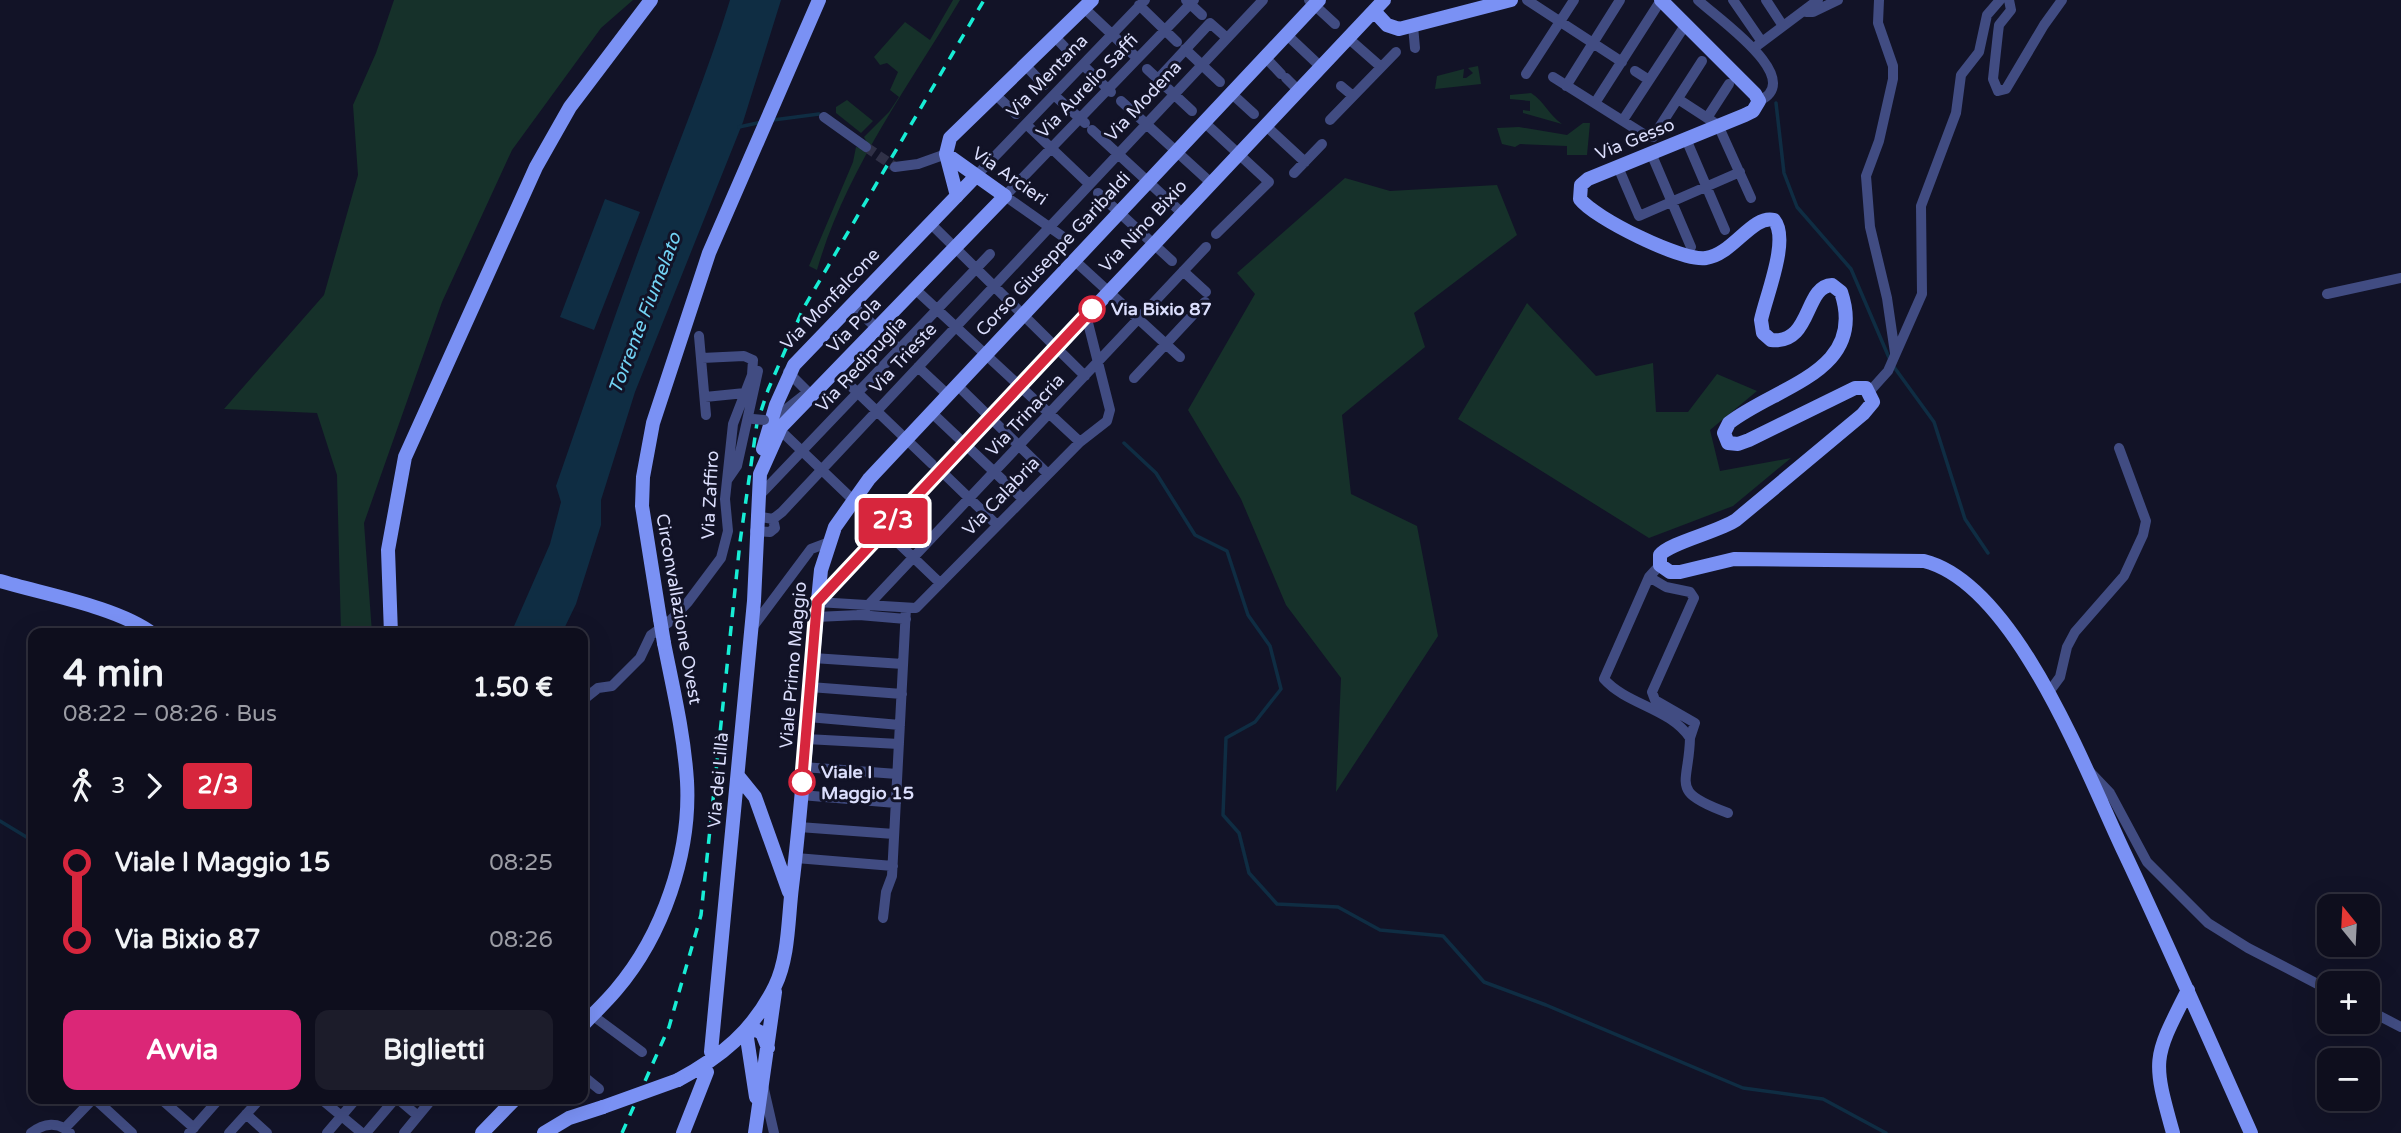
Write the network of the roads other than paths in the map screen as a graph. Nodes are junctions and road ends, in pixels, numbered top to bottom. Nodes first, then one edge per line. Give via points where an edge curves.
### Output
1 (651, 0) edge
2 (819, 0) edge
3 (1384, 0) edge
4 (1511, 0) edge
5 (1527, 0) edge
6 (1574, 0) edge
7 (1620, 0) edge
8 (1661, 0) edge
9 (1698, 0) edge
10 (1733, 0) edge
11 (1766, 0) edge
12 (1798, 0) edge
13 (1818, 0) edge
14 (1838, 0) edge
15 (1879, 0) edge
16 (2000, 0) edge
17 (2009, 0) edge
18 (2062, 0) edge
19 (1190, 1) edge
20 (1257, 2) edge
21 (1314, 2) edge
22 (1142, 3) edge
23 (1088, 4) edge
24 (1374, 11) junction
25 (1806, 12) junction
26 (1206, 19) junction
27 (1560, 21) junction
28 (1335, 24) dead end
29 (1686, 24) junction
30 (1413, 26) junction
31 (1783, 26) junction
32 (1166, 30) junction
33 (1286, 34) junction
34 (1112, 35) junction
35 (1056, 38) junction
36 (1227, 38) junction
37 (1348, 38) junction
38 (1593, 43) junction
39 (1758, 45) junction
40 (1181, 46) junction
41 (1415, 48) dead end
42 (1396, 52) dead end
43 (1072, 55) dead end
44 (1265, 57) junction
45 (1137, 58) junction
46 (1702, 61) dead end
47 (1622, 62) junction
48 (1201, 64) junction
49 (1083, 65) junction
50 (1026, 66) junction
51 (1321, 66) junction
52 (1381, 67) junction
53 (1147, 69) dead end
54 (1635, 71) dead end
55 (1526, 74) dead end
56 (1553, 77) dead end
57 (1158, 79) junction
58 (1649, 80) junction
59 (1729, 84) dead end
60 (1044, 85) dead end
61 (1341, 86) dead end
62 (1566, 86) junction
63 (1225, 87) junction
64 (1298, 90) junction
65 (996, 94) junction
66 (1114, 94) junction
67 (1174, 94) junction
68 (1054, 95) junction
69 (1353, 96) junction
70 (1678, 99) junction
71 (1759, 101) junction
72 (1595, 103) junction
73 (1192, 111) dead end
74 (1016, 114) dead end
75 (1254, 114) dead end
76 (824, 117) dead end
77 (1330, 120) dead end
78 (1623, 120) junction
79 (1713, 121) junction
80 (1204, 122) junction
81 (1146, 123) junction
82 (1026, 124) junction
83 (1086, 125) junction
84 (1265, 125) junction
85 (1686, 139) junction
86 (1322, 144) dead end
87 (866, 147) tunnel mouth
88 (1051, 148) junction
89 (1175, 151) junction
90 (1117, 153) junction
91 (1238, 153) junction
92 (1651, 153) junction
93 (946, 154) junction
94 (1305, 162) junction
95 (895, 167) dead end
96 (1618, 167) junction
97 (1740, 172) junction
98 (1294, 173) dead end
99 (975, 177) junction
100 (1147, 182) junction
101 (1210, 182) junction
102 (1089, 184) junction
103 (1706, 186) junction
104 (1098, 193) dead end
105 (1005, 195) junction
106 (957, 196) junction
107 (1751, 198) dead end
108 (1672, 201) junction
109 (1119, 211) junction
110 (1182, 213) junction
111 (930, 223) junction
112 (1048, 227) junction
113 (1725, 230) dead end
114 (1216, 234) dead end
115 (1062, 236) dead end
116 (1153, 243) junction
117 (955, 247) junction
118 (1206, 247) dead end
119 (1694, 253) junction
120 (989, 254) dead end
121 (1074, 260) junction
122 (1172, 261) dead end
123 (976, 268) junction
124 (1183, 271) junction
125 (2401, 278) edge
126 (995, 286) junction
127 (915, 289) junction
128 (1109, 290) junction
129 (2327, 294) dead end
130 (852, 305) junction
131 (937, 309) junction
132 (1023, 314) junction
133 (1086, 315) junction
134 (1139, 319) junction
135 (956, 326) junction
136 (877, 329) junction
137 (699, 336) dead end
138 (1166, 344) junction
139 (1056, 347) junction
140 (899, 349) junction
141 (987, 353) junction
142 (1895, 353) junction
143 (1180, 357) dead end
144 (702, 358) junction
145 (753, 360) junction
146 (1098, 362) junction
147 (918, 368) junction
148 (788, 372) junction
149 (836, 372) junction
150 (1086, 376) junction
151 (1134, 378) dead end
152 (1020, 385) junction
153 (952, 390) junction
154 (1870, 391) junction
155 (745, 393) junction
156 (858, 393) junction
157 (810, 394) junction
158 (705, 397) junction
159 (877, 411) junction
160 (932, 412) junction
161 (1050, 414) junction
162 (706, 415) dead end
163 (991, 417) junction
164 (762, 422) junction
165 (906, 439) junction
166 (1080, 442) junction
167 (964, 444) junction
168 (1020, 446) junction
169 (2119, 447) dead end
170 (802, 451) junction
171 (936, 467) junction
172 (822, 470) junction
173 (995, 473) junction
174 (1048, 474) junction
175 (726, 481) junction
176 (758, 497) junction
177 (970, 499) junction
178 (1023, 499) junction
179 (853, 501) junction
180 (755, 523) junction
181 (997, 525) junction
182 (883, 531) junction
183 (827, 544) junction
184 (913, 558) junction
185 (1660, 565) junction
186 (1649, 577) junction
187 (0, 581) edge
188 (940, 583) junction
189 (869, 606) junction
190 (817, 609) junction
191 (909, 612) junction
192 (859, 615) junction
193 (141, 628) edge
194 (391, 628) edge
195 (751, 628) junction
196 (813, 658) junction
197 (903, 664) junction
198 (810, 687) junction
199 (2049, 692) junction
200 (902, 694) junction
201 (588, 696) edge
202 (1675, 716) junction
203 (808, 717) junction
204 (900, 725) junction
205 (806, 738) junction
206 (899, 744) junction
207 (803, 767) junction
208 (897, 774) junction
209 (738, 776) junction
210 (801, 795) junction
211 (2105, 795) junction
212 (896, 803) junction
213 (1728, 813) dead end
214 (799, 827) junction
215 (894, 834) junction
216 (796, 858) junction
217 (893, 866) junction
218 (791, 899) junction
219 (883, 918) dead end
220 (777, 983) junction
221 (2317, 984) edge
222 (2188, 990) junction
223 (2380, 1016) edge
224 (588, 1017) edge
225 (588, 1019) edge
226 (750, 1027) junction
227 (2401, 1027) edge
228 (768, 1048) junction
229 (642, 1052) dead end
230 (718, 1052) junction
231 (707, 1072) dead end
232 (588, 1080) edge
233 (757, 1080) junction
234 (599, 1089) dead end
235 (90, 1104) edge
236 (100, 1104) edge
237 (166, 1104) edge
238 (214, 1104) edge
239 (255, 1104) edge
240 (327, 1104) edge
241 (352, 1104) edge
242 (391, 1104) edge
243 (402, 1104) edge
244 (428, 1104) edge
245 (510, 1104) edge
246 (511, 1104) edge
247 (246, 1114) junction
248 (341, 1116) junction
249 (418, 1116) junction
250 (190, 1128) edge
251 (67, 1130) edge
252 (551, 1130) edge
253 (32, 1133) edge
254 (132, 1133) edge
255 (229, 1133) edge
256 (267, 1133) edge
257 (327, 1133) edge
258 (364, 1133) edge
259 (404, 1133) edge
260 (482, 1133) edge
261 (494, 1133) edge
262 (683, 1133) edge
263 (755, 1133) edge
264 (775, 1133) edge
265 (2173, 1133) edge
266 (2251, 1133) edge

1 - 194 street via 570,107 536,167 405,457 388,550
2 - 224 street, Circonvallazione Ovest, bridge via 709,253 653,423 642,506 686,770 684,836 662,913 617,989
3 - 24 street, Via Nino Bixio
4 - 30 street
5 - 27 street
6 - 27 street
7 - 38 street
8 - 29 street
8 - 47 street
9 - 39 street
10 - 39 street
11 - 31 street
12 - 25 street
13 - 25 street
14 - 25 street
15 - 142 street via 1878,23 1893,79 1866,176 1870,227
16 - 142 street via 1987,15 1979,52 1961,75 1956,113 1921,206 1923,288
17 - 18 street via 2011,10 1999,25 1994,67 1998,91 2006,89
19 - 26 street
19 - 32 street, Via Aurelio Saffi
20 - 36 street, Via Modena
21 - 28 street
21 - 33 street, Corso Giuseppe Garibaldi
22 - 32 street
22 - 34 street, Via Mentana
23 - 34 street
23 - 35 street
24 - 30 street via 1392,28
24 - 37 street, Via Nino Bixio
25 - 31 street
26 - 36 street
26 - 40 street
27 - 38 street
27 - 55 street
29 - 58 street
29 - 71 street
30 - 41 street
31 - 39 street
32 - 40 street
32 - 45 street, Via Aurelio Saffi
33 - 44 street, Corso Giuseppe Garibaldi
33 - 51 street
34 - 45 street
34 - 49 street, Via Mentana
35 - 43 street
35 - 50 street
36 - 48 street, Via Modena
37 - 51 street, Via Nino Bixio
37 - 52 street
38 - 47 street
38 - 62 street
39 - 71 street via 1772,78 1769,93
40 - 48 street
40 - 57 street
42 - 52 street
44 - 63 street, Corso Giuseppe Garibaldi
44 - 64 street
45 - 66 street, Via Aurelio Saffi
46 - 70 street
47 - 72 street
48 - 63 street
48 - 67 street, Via Modena
49 - 66 street
49 - 68 street, Via Mentana
50 - 60 street
50 - 65 street
51 - 64 street, Via Nino Bixio
52 - 69 street
53 - 57 street
54 - 58 street
56 - 62 street
57 - 67 street
58 - 78 street
59 - 79 street
61 - 69 street
62 - 72 street
63 - 75 street
63 - 80 street, Corso Giuseppe Garibaldi
64 - 84 street, Via Nino Bixio
65 - 74 street
65 - 93 street via 950,138
66 - 81 street
66 - 83 street, Via Aurelio Saffi
67 - 73 street
67 - 81 street, Via Modena
68 - 82 street, Via Mentana
68 - 83 street
69 - 77 street
70 - 78 street via 1648,135
70 - 79 street
71 - 79 street, Via Gesso via 1753,111
72 - 78 street
76 - 87 street
79 - 85 street, Via Gesso
79 - 97 street
80 - 89 street, Corso Giuseppe Garibaldi
80 - 91 street
81 - 89 street
81 - 90 street, Via Modena
82 - 88 street
82 - 99 street, Via Mentana
83 - 88 street, Via Aurelio Saffi
83 - 90 street
84 - 91 street, Via Nino Bixio
84 - 94 street
85 - 92 street, Via Gesso
85 - 103 street
86 - 94 street
88 - 102 street
88 - 105 street, Via Aurelio Saffi
89 - 100 street, Corso Giuseppe Garibaldi
89 - 101 street
90 - 100 street
90 - 102 street, Via Modena
91 - 101 street, Via Nino Bixio
91 - 114 street via 1269,182
92 - 96 street, Via Gesso
92 - 108 street
93 - 95 street, Via Arcieri
93 - 99 street, Via Arcieri
93 - 106 street
94 - 98 street
96 - 108 street via 1639,216
96 - 119 street, Via Gesso via 1581,185 1583,204 1657,245
97 - 103 street
97 - 107 street
99 - 105 street, Via Arcieri
99 - 106 street, Via Monfalcone
100 - 109 street, Corso Giuseppe Garibaldi
100 - 110 street
101 - 110 street, Via Nino Bixio
102 - 112 street, Via Modena
103 - 108 street
103 - 113 street
104 - 109 street
105 - 112 street, Via Arcieri
105 - 117 street, Via Pola
106 - 111 street, Via Monfalcone
108 - 119 street
109 - 116 street
109 - 121 street, Corso Giuseppe Garibaldi
110 - 116 street, Via Nino Bixio
111 - 117 street
111 - 130 street, Via Monfalcone
112 - 115 street, Via Arcieri
112 - 126 street, Via Trieste
116 - 122 street
116 - 128 street, Via Nino Bixio
117 - 123 street
117 - 127 street, Via Pola
118 - 124 street, Via Trinacria
119 - 154 street via 1713,256 1731,248 1763,219 1774,220 1780,243 1761,320 1767,338 1777,341 1795,331 1822,286 1836,286 1846,310 1835,355 1729,422 1724,433 1728,443 1738,444 1855,388
120 - 123 street, Via Redipuglia
121 - 128 street
121 - 132 street, Corso Giuseppe Garibaldi
123 - 126 street
123 - 131 street, Via Redipuglia
124 - 134 street, Via Trinacria
124 - 138 street via 1205,297
125 - 129 street
126 - 132 street
126 - 135 street, Via Trieste
127 - 131 street
127 - 136 street, Via Pola
128 - 133 street, Via Nino Bixio
128 - 134 street
130 - 136 street
130 - 148 street, Via Monfalcone
131 - 135 street
131 - 140 street, Via Redipuglia
132 - 139 street
132 - 141 street, Corso Giuseppe Garibaldi
133 - 139 street, Via Nino Bixio
133 - 146 street
134 - 138 street
134 - 146 street, Via Trinacria
135 - 141 street
135 - 147 street, Via Trieste
136 - 140 street
136 - 149 street, Via Pola
137 - 144 street
138 - 143 street
138 - 151 street
139 - 150 street
139 - 152 street, Via Nino Bixio
140 - 156 street, Via Redipuglia
141 - 152 street
141 - 153 street, Corso Giuseppe Garibaldi
142 - 154 street
144 - 145 street via 744,356
144 - 158 street
145 - 155 street, Via Zaffiro
145 - 164 street
146 - 150 street, Via Trinacria
146 - 166 street, Via Calabria via 1110,410 1107,421
147 - 153 street
147 - 159 street, Via Trieste
148 - 157 street
148 - 164 street, Via Monfalcone
149 - 156 street
149 - 157 street, Via Pola
150 - 161 street, Via Trinacria
152 - 161 street
152 - 163 street, Via Nino Bixio
153 - 160 street, Corso Giuseppe Garibaldi
153 - 163 street
154 - 185 street via 1873,402 1863,414 1748,511 1717,532 1670,547 1660,555
155 - 158 street
155 - 175 street, Via Zaffiro via 733,424
156 - 159 street
156 - 170 street, Via Redipuglia
157 - 164 street, Via Pola
158 - 162 street
159 - 165 street
159 - 172 street, Via Trieste
160 - 165 street, Corso Giuseppe Garibaldi
160 - 167 street
161 - 166 street
161 - 168 street, Via Trinacria
163 - 167 street, Via Nino Bixio
163 - 168 street
164 - 170 street
164 - 175 street
164 - 176 street, Via Pola
165 - 171 street
165 - 179 street, Corso Giuseppe Garibaldi
166 - 174 street, Via Calabria
167 - 171 street, Via Nino Bixio
167 - 173 street
168 - 173 street, Via Trinacria
168 - 174 street
169 - 199 street via 2146,521 2143,535 2124,576 2075,632 2060,677
170 - 172 street
170 - 176 street, Via Redipuglia
171 - 177 street
171 - 182 street, Via Nino Bixio
172 - 179 street
172 - 180 street, Via Trieste via 777,515
173 - 177 street, Via Trinacria
173 - 178 street
174 - 178 street, Via Calabria
175 - 201 street, Via Zaffiro via 727,539 712,573 668,623 651,635 640,658 612,686 598,688
176 - 180 street, Via Pola
177 - 181 street
177 - 184 street, Via Trinacria
178 - 181 street, Via Calabria
179 - 182 street
179 - 183 street, Corso Giuseppe Garibaldi
180 - 195 street, Via dei Lillà
181 - 188 street, Via Calabria
182 - 184 street
182 - 190 street, Via Nino Bixio
183 - 190 street, Viale Primo Maggio
183 - 195 street via 811,549
184 - 188 street
184 - 189 street, Via Trinacria
185 - 186 street
185 - 199 street via 1670,572 1734,559 1884,559 1943,566 1986,603
186 - 202 street via 1666,587 1690,592 1694,598 1652,692
186 - 202 street via 1604,679
187 - 193 street via 118,616
188 - 191 street, Via Calabria
189 - 190 street
189 - 191 street
189 - 192 street, Via Trinacria
190 - 192 street
190 - 196 street, Viale Primo Maggio
191 - 192 street
191 - 197 street
195 - 209 street, Via dei Lillà
196 - 197 street
196 - 198 street, Viale Primo Maggio
197 - 200 street
198 - 200 street
198 - 203 street, Viale Primo Maggio
199 - 211 street
200 - 204 street
202 - 213 street via 1690,738 1685,786 1697,801
203 - 204 street
203 - 205 street, Viale Primo Maggio
204 - 206 street
205 - 206 street
205 - 207 street, Viale Primo Maggio
206 - 208 street
207 - 208 street
207 - 210 street, Viale Primo Maggio
208 - 212 street
209 - 218 street via 755,797
209 - 230 street, Via dei Lillà
210 - 212 street
210 - 214 street, Viale Primo Maggio
211 - 221 street via 2147,862 2208,923
211 - 222 street
212 - 215 street
214 - 215 street
214 - 216 street, Viale Primo Maggio
215 - 217 street
216 - 217 street
216 - 218 street, Viale Primo Maggio
217 - 219 street
218 - 220 street, Viale Primo Maggio
220 - 226 street, Viale Primo Maggio
220 - 228 street
222 - 265 street via 2157,1060 2158,1081
222 - 266 street
223 - 227 street
225 - 229 street
226 - 228 street via 762,1033
226 - 230 street, Viale Primo Maggio
226 - 233 street via 747,1038
228 - 233 street
230 - 233 street via 740,1059
230 - 252 street, Viale Primo Maggio, bridge via 678,1080
231 - 262 street
232 - 234 street
233 - 263 street
233 - 264 street
235 - 251 street
236 - 254 street
237 - 250 street
238 - 250 street
239 - 247 street
240 - 248 street
241 - 248 street
242 - 258 street
243 - 249 street
244 - 249 street
245 - 260 street
246 - 261 street
247 - 255 street
247 - 256 street
248 - 257 street
248 - 258 street
249 - 259 street
251 - 253 street via 42,1125

